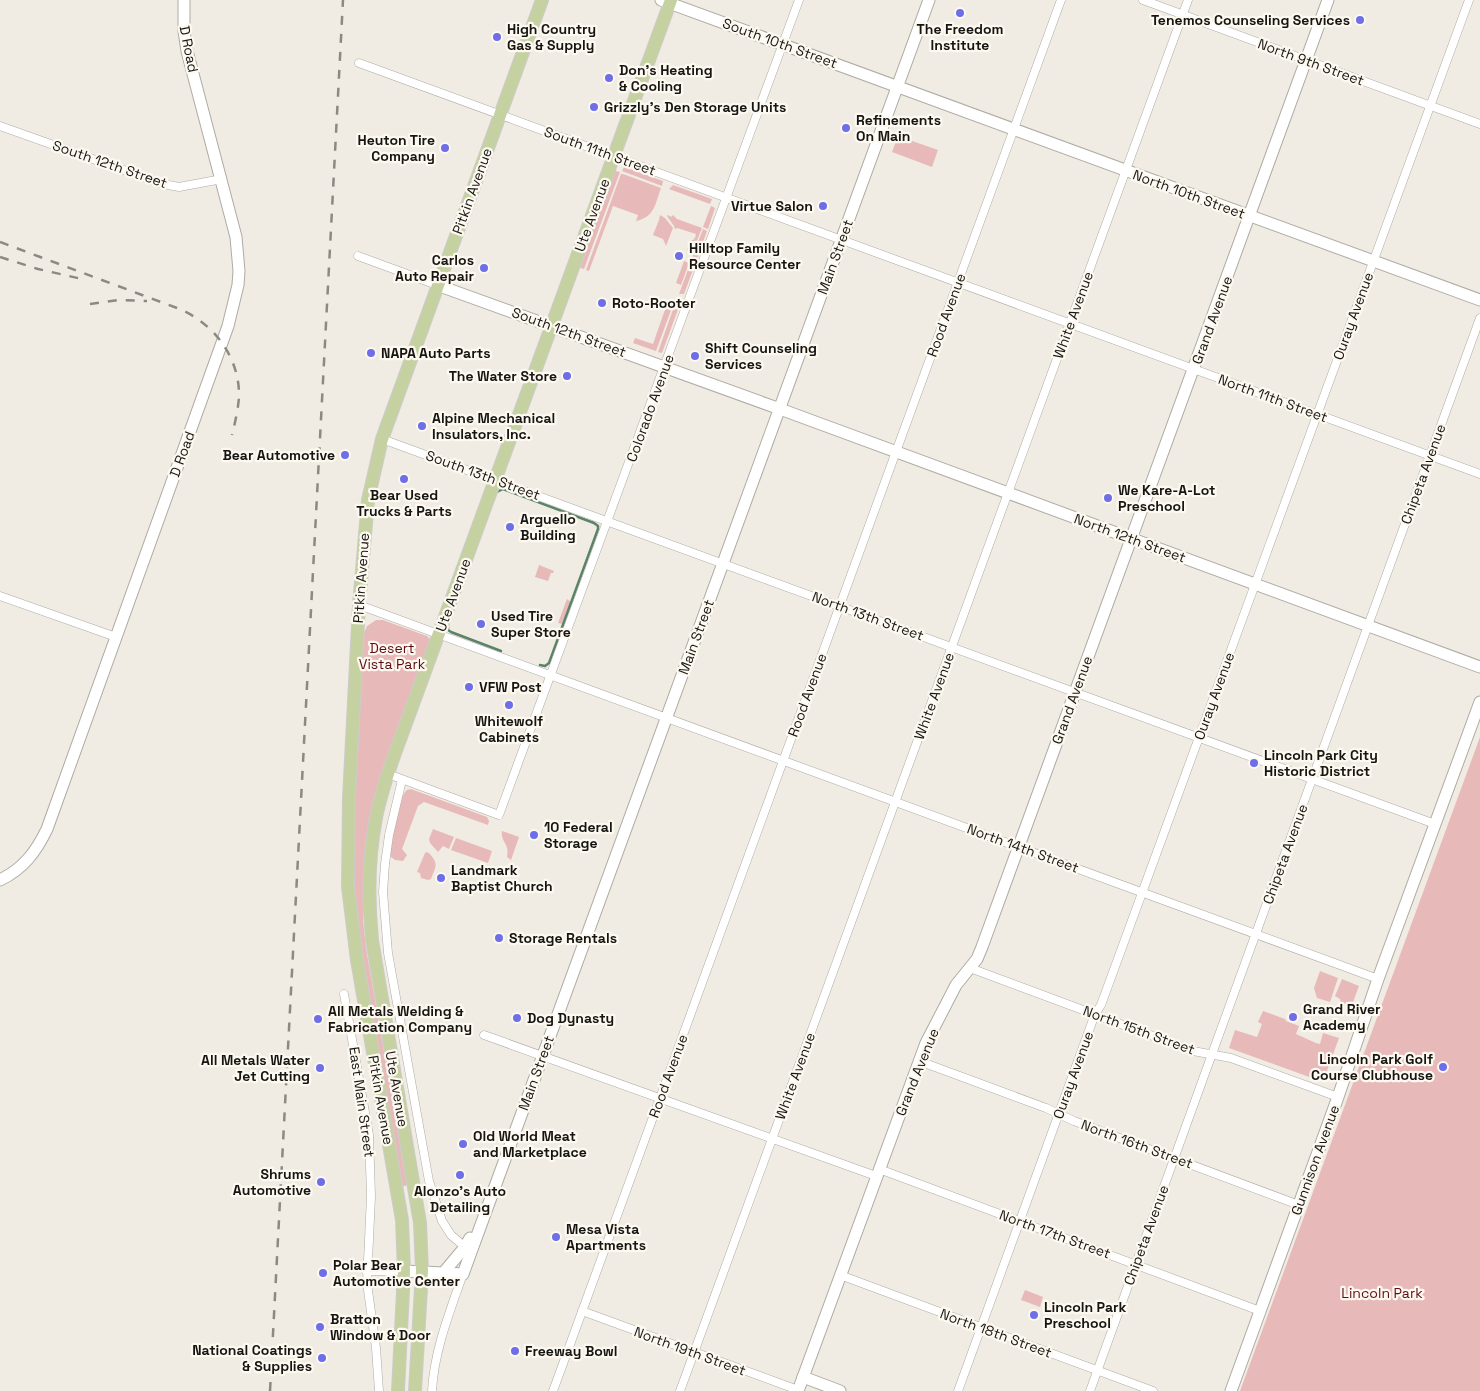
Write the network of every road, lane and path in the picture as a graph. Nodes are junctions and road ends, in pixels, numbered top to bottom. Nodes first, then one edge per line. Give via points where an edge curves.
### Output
1 (184, 0) edge
2 (542, 0) edge
3 (799, 0) edge
4 (929, 0) edge
5 (1061, 0) edge
6 (1143, 0) edge
7 (1188, 0) edge
8 (1328, 0) edge
9 (1469, 0) edge
10 (667, 1) edge
11 (1183, 14) junction
12 (782, 44) junction
13 (1306, 59) junction
14 (359, 63) dead end
15 (898, 87) junction
16 (1430, 105) junction
17 (500, 115) junction
18 (1480, 124) edge
19 (0, 126) edge
20 (1014, 130) junction
21 (614, 156) junction
22 (1126, 171) junction
23 (222, 180) junction
24 (727, 198) junction
25 (1249, 216) junction
26 (841, 240) junction
27 (358, 256) dead end
28 (1373, 261) junction
29 (958, 283) junction
30 (437, 285) junction
31 (1480, 300) edge
32 (1480, 318) edge
33 (1070, 324) junction
34 (551, 325) junction
35 (664, 367) junction
36 (1194, 369) junction
37 (780, 409) junction
38 (1317, 415) junction
39 (382, 439) junction
40 (897, 452) junction
41 (1430, 456) junction
42 (1480, 474) edge
43 (495, 480) junction
44 (1008, 492) junction
45 (608, 520) junction
46 (1132, 538) junction
47 (724, 563) junction
48 (1255, 584) junction
49 (0, 596) edge
50 (359, 604) junction
51 (840, 606) junction
52 (1368, 625) junction
53 (439, 634) junction
54 (116, 637) junction
55 (952, 647) junction
56 (1480, 667) edge
57 (551, 675) junction
58 (1075, 692) junction
59 (1480, 702) edge
60 (666, 718) junction
61 (1199, 738) junction
62 (783, 760) junction
63 (388, 774) junction
64 (1312, 779) junction
65 (402, 780) junction
66 (896, 801) junction
67 (1435, 824) junction
68 (1019, 846) junction
69 (3, 877) edge
70 (1142, 892) junction
71 (1256, 934) junction
72 (970, 968) junction
73 (1378, 979) junction
74 (344, 994) dead end
75 (1095, 1014) junction
76 (484, 1035) dead end
77 (1212, 1054) junction
78 (543, 1056) junction
79 (919, 1061) junction
80 (1338, 1097) junction
81 (660, 1098) junction
82 (1060, 1113) junction
83 (772, 1139) junction
84 (1174, 1158) junction
85 (877, 1173) junction
86 (496, 1182) junction
87 (1299, 1205) junction
88 (1020, 1221) junction
89 (466, 1247) junction
90 (1136, 1264) junction
91 (366, 1271) junction
92 (404, 1271) junction
93 (422, 1271) junction
94 (444, 1272) junction
95 (463, 1274) junction
96 (840, 1275) junction
97 (582, 1311) junction
98 (1260, 1311) junction
99 (981, 1328) junction
100 (694, 1352) junction
101 (1098, 1370) junction
102 (802, 1377) junction
103 (798, 1390) edge
104 (379, 1391) edge
105 (398, 1391) edge
106 (415, 1391) edge
107 (432, 1391) edge
108 (553, 1391) edge
109 (680, 1391) edge
110 (840, 1391) edge
111 (958, 1391) edge
112 (1090, 1391) edge
113 (1153, 1391) edge
114 (1231, 1391) edge

1 - 23 street, D Road via 187,51
2 - 17 main road, Pitkin Avenue
3 - 12 street, Colorado Avenue
4 - 15 street, Main Street
5 - 20 street, Rood Avenue
6 - 11 street, North 9th Street
7 - 11 street, White Avenue
8 - 13 street, Grand Avenue
9 - 16 street, Ouray Avenue
10 - 12 street, South 10th Street
10 - 21 main road, Ute Avenue
11 - 13 street, North 9th Street
11 - 22 street, White Avenue
12 - 15 street, South 10th Street
12 - 24 street, Colorado Avenue
13 - 16 street, North 9th Street
13 - 25 street, Grand Avenue
14 - 17 street, South 11th Street
15 - 20 street, North 10th Street
15 - 26 street, Main Street
16 - 18 street, North 9th Street
16 - 28 street, Ouray Avenue
17 - 21 street, South 11th Street
17 - 30 main road, Pitkin Avenue
19 - 23 street, South 12th Street via 163,184 180,187
20 - 22 street, North 10th Street
20 - 29 street, Rood Avenue
21 - 24 street, South 11th Street
21 - 34 main road, Ute Avenue
22 - 25 street, North 10th Street
22 - 33 street, White Avenue
23 - 54 street, D Road via 239,255 236,299
24 - 26 street, South 11th Street
24 - 35 street, Colorado Avenue
25 - 28 street, North 10th Street
25 - 36 street, Grand Avenue
26 - 29 street, North 11th Street
26 - 37 street, Main Street
27 - 30 street, South 12th Street
28 - 31 street, North 10th Street
28 - 38 street, Ouray Avenue
29 - 33 street, North 11th Street
29 - 40 street, Rood Avenue
30 - 34 street, South 12th Street
30 - 39 main road, Pitkin Avenue
32 - 41 street, Chipeta Avenue
33 - 36 street, North 11th Street
33 - 44 street, White Avenue
34 - 35 street, South 12th Street
34 - 43 main road, Ute Avenue
35 - 37 street, South 12th Street
35 - 45 street, Colorado Avenue
36 - 38 street, North 11th Street
36 - 46 street, Grand Avenue
37 - 40 street, North 12th Street
37 - 47 street, Main Street
38 - 41 street, North 11th Street
38 - 48 street, Ouray Avenue
39 - 43 street, South 13th Street
39 - 50 main road, Pitkin Avenue via 368,500
40 - 44 street, North 12th Street
40 - 51 street, Rood Avenue
41 - 42 street, North 11th Street
41 - 52 street, Chipeta Avenue
43 - 45 street, South 13th Street
43 - 53 main road, Ute Avenue
44 - 46 street, North 12th Street
44 - 55 street, White Avenue
45 - 47 street, South 13th Street
45 - 57 street, Colorado Avenue
46 - 48 street, North 12th Street
46 - 58 street, Grand Avenue
47 - 51 street, North 13th Street
47 - 60 street, Main Street
48 - 52 street, North 12th Street
48 - 61 street, Ouray Avenue
49 - 54 street
50 - 53 street, North 14th Street
50 - 92 main road, Pitkin Avenue via 348,887 357,960 402,1220
51 - 55 street, North 13th Street
51 - 62 street, Rood Avenue
52 - 56 street, North 12th Street
52 - 64 street, Chipeta Avenue
53 - 57 street, North 14th Street
53 - 63 main road, Ute Avenue
54 - 69 street, D Road via 47,830 29,859
55 - 58 street, North 13th Street
55 - 66 street, White Avenue
57 - 60 street, North 14th Street
57 - 65 street, Colorado Avenue via 500,815
58 - 61 street, North 13th Street
58 - 68 street, Grand Avenue
59 - 67 street, Gunnison Avenue
60 - 62 street, North 14th Street
60 - 78 street, Main Street
61 - 64 street, North 13th Street
61 - 70 street, Ouray Avenue
62 - 66 street, North 14th Street
62 - 81 street, Rood Avenue
63 - 65 street
63 - 93 main road, Ute Avenue via 372,840 370,913 377,976 418,1210
64 - 67 street, North 13th Street
64 - 71 street, Chipeta Avenue
65 - 89 street via 388,835 384,873 388,954 429,1181 442,1221 451,1235
66 - 68 street, North 14th Street
66 - 83 street, White Avenue
67 - 73 street, Gunnison Avenue
68 - 70 street, North 14th Street
68 - 72 street, Grand Avenue via 982,947
70 - 71 street, North 14th Street
70 - 75 street, Ouray Avenue
71 - 73 street, North 14th Street
71 - 77 street, Chipeta Avenue
72 - 75 street, North 15th Street
72 - 79 street, Grand Avenue via 956,985
73 - 80 street, Gunnison Avenue
74 - 91 street, East Main Street via 368,1135 371,1196
75 - 77 street, North 15th Street via 1193,1051
75 - 82 street, Ouray Avenue
76 - 78 street, North 17th Street
77 - 80 street, North 15th Street
77 - 84 street, Chipeta Avenue
78 - 81 street, North 17th Street
78 - 86 street, Main Street
79 - 82 street, North 16th Street
79 - 85 street, Grand Avenue
80 - 87 street, Gunnison Avenue
81 - 83 street, North 17th Street
81 - 97 street, Rood Avenue
82 - 84 street, North 16th Street
82 - 88 street, Ouray Avenue
83 - 85 street, North 17th Street
83 - 100 street, White Avenue
84 - 87 street, North 16th Street
84 - 90 street, Chipeta Avenue
85 - 88 street, North 17th Street
85 - 96 street, Grand Avenue
86 - 89 street
86 - 95 street, Main Street
87 - 98 street, Gunnison Avenue
88 - 90 street, North 17th Street
88 - 99 street, Ouray Avenue
89 - 94 street
90 - 98 street, North 17th Street
90 - 101 street, Chipeta Avenue
91 - 92 street
91 - 104 street, East Main Street
92 - 93 street
92 - 105 main road, Pitkin Avenue
93 - 94 street
93 - 106 main road, Ute Avenue
94 - 95 street
95 - 107 street via 438,1349
96 - 99 street, North 18th Street
96 - 102 street, Grand Avenue
97 - 100 street, North 19th Street
97 - 108 street, Rood Avenue
98 - 114 street, Gunnison Avenue
99 - 101 street, North 18th Street
99 - 111 street, Ouray Avenue
100 - 103 street, North 19th Street
100 - 109 street, White Avenue
101 - 112 street, Chipeta Avenue
101 - 113 street, North 18th Street
102 - 103 street, Grand Avenue
102 - 110 street

